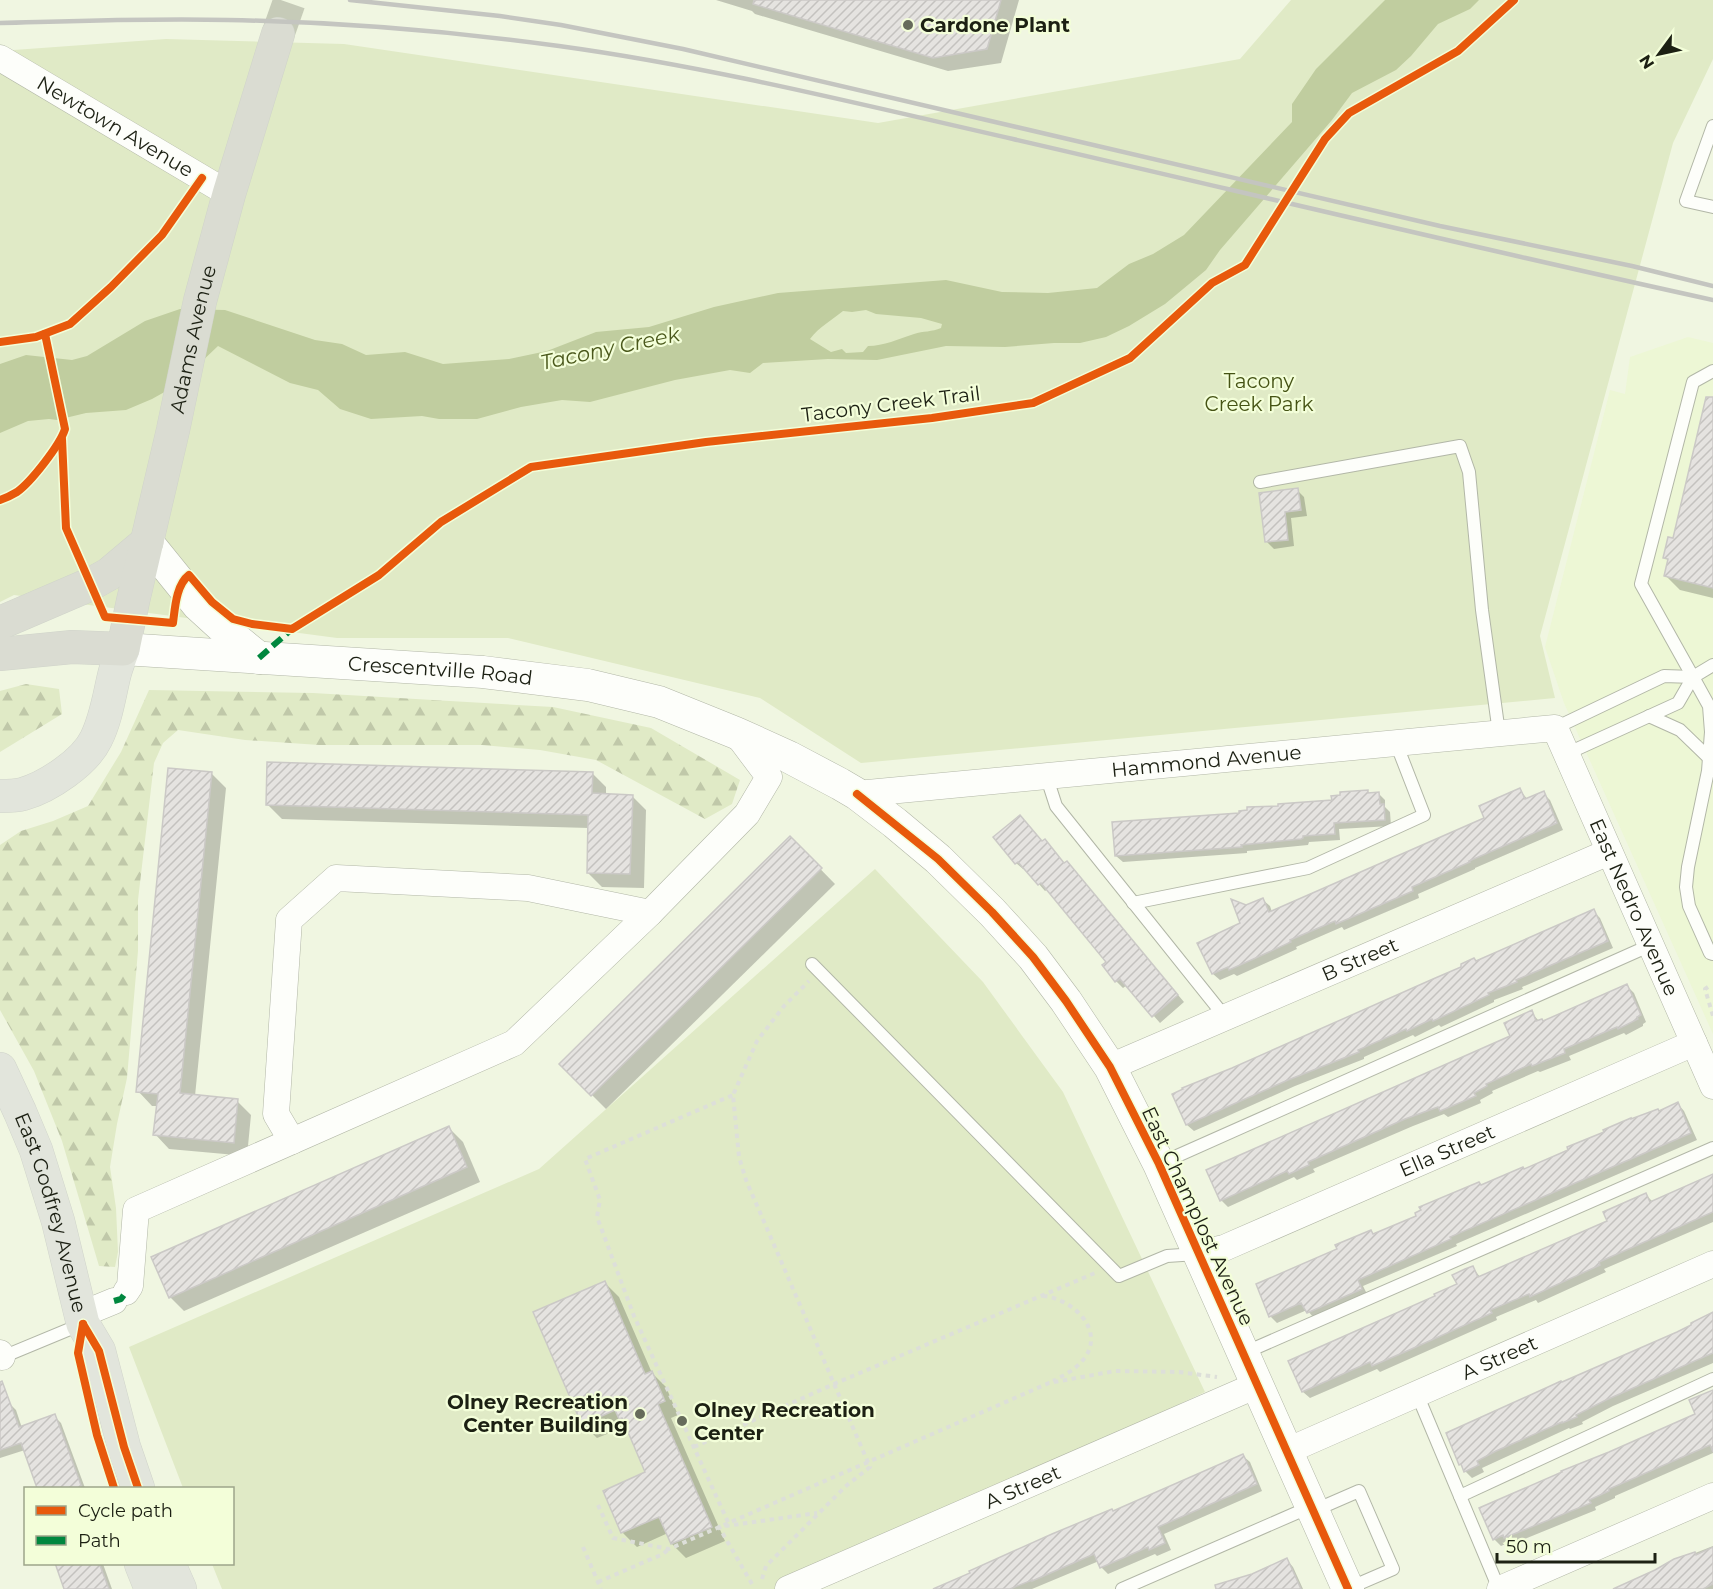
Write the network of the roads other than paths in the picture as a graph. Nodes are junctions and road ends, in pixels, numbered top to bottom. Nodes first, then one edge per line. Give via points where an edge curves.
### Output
1 (278, 34) tunnel mouth
2 (0, 58) edge
3 (1713, 126) edge
4 (229, 194) junction
5 (1713, 207) edge
6 (1713, 371) edge
7 (1260, 482) dead end
8 (147, 542) junction
9 (0, 623) edge
10 (123, 649) junction
11 (0, 654) edge
12 (259, 658) junction
13 (1713, 665) edge
14 (1693, 677) junction
15 (1649, 716) junction
16 (1555, 728) junction
17 (736, 733) junction
18 (1499, 733) junction
19 (1396, 743) junction
20 (1566, 754) junction
21 (1709, 758) junction
22 (1046, 775) junction
23 (857, 794) junction
24 (12, 795) edge
25 (0, 819) edge
26 (1610, 852) junction
27 (1133, 903) junction
28 (650, 912) junction
29 (1651, 945) junction
30 (1712, 956) edge
31 (816, 968) road end
32 (1225, 1017) junction
33 (1695, 1043) junction
34 (1110, 1067) junction
35 (0, 1069) edge
36 (1713, 1086) edge
37 (292, 1141) junction
38 (1713, 1149) edge
39 (1159, 1164) junction
40 (1198, 1254) junction
41 (1713, 1264) edge
42 (82, 1319) junction
43 (1243, 1354) junction
44 (0, 1356) edge
45 (1713, 1379) edge
46 (1257, 1385) junction
47 (1417, 1394) junction
48 (1287, 1451) junction
49 (114, 1487) edge
50 (138, 1487) edge
51 (1460, 1496) junction
52 (1713, 1496) edge
53 (1312, 1508) junction
54 (142, 1565) edge
55 (170, 1565) edge
56 (151, 1589) edge
57 (180, 1589) edge
58 (788, 1589) edge
59 (1122, 1589) edge
60 (1348, 1589) edge
61 (1499, 1589) edge

1 - 4 highway, Adams Avenue
2 - 4 street, Newtown Avenue
3 - 5 lane via 1686,201
4 - 8 highway, Adams Avenue via 200,301
6 - 14 lane via 1693,382 1641,584
7 - 18 lane via 1460,446 1469,472
8 - 9 highway via 121,566 91,584
8 - 10 highway, Adams Avenue
8 - 12 street via 198,605
10 - 11 highway, Crescentville Road via 72,647
10 - 12 street, Crescentville Road
10 - 24 main road via 104,720 84,757 58,777
12 - 17 street, Crescentville Road via 483,672 588,685 658,702
13 - 14 lane
14 - 15 lane via 1678,703
14 - 16 lane via 1664,676
14 - 21 lane via 1709,706
15 - 20 lane
15 - 21 lane via 1680,730
16 - 18 street, Hammond Avenue
16 - 20 street, East Nedro Avenue
17 - 23 street, Crescentville Road
17 - 28 street via 769,777 747,814
18 - 19 street, Hammond Avenue
19 - 22 street, Hammond Avenue
19 - 27 lane via 1424,815 1308,868
20 - 26 street, East Nedro Avenue
21 - 30 lane via 1686,887 1689,906
22 - 23 street, Hammond Avenue
22 - 27 lane via 1056,806
23 - 34 street, East Champlost Avenue via 938,859 992,912 1040,966
24 - 25 main road
26 - 29 street, East Nedro Avenue
26 - 32 street, B Street
27 - 32 lane
28 - 37 street via 514,1042
28 - 37 street via 528,888 336,878 289,920 276,1114
29 - 33 street, East Nedro Avenue
29 - 39 lane
31 - 40 lane via 1119,1276 1167,1256
32 - 34 street, B Street
33 - 36 street, East Nedro Avenue
33 - 40 street, Ella Street via 1224,1248
34 - 39 street, East Champlost Avenue
35 - 42 main road, East Godfrey Avenue via 36,1150
37 - 42 street via 136,1210 130,1286 120,1297
38 - 43 lane
39 - 40 street, East Champlost Avenue
40 - 43 street, East Champlost Avenue
41 - 47 street, A Street
42 - 44 lane
42 - 49 main road, East Godfrey Avenue via 78,1353
42 - 50 main road, East Godfrey Avenue via 99,1351
43 - 46 street, East Champlost Avenue
45 - 51 lane
46 - 48 street, East Champlost Avenue
46 - 58 street, A Street
47 - 48 street, A Street
47 - 51 lane
48 - 53 street, East Champlost Avenue
51 - 61 lane
52 - 61 street
53 - 59 lane
53 - 60 street, East Champlost Avenue
53 - 60 lane via 1359,1491 1363,1500 1393,1569
54 - 56 main road
55 - 57 main road

